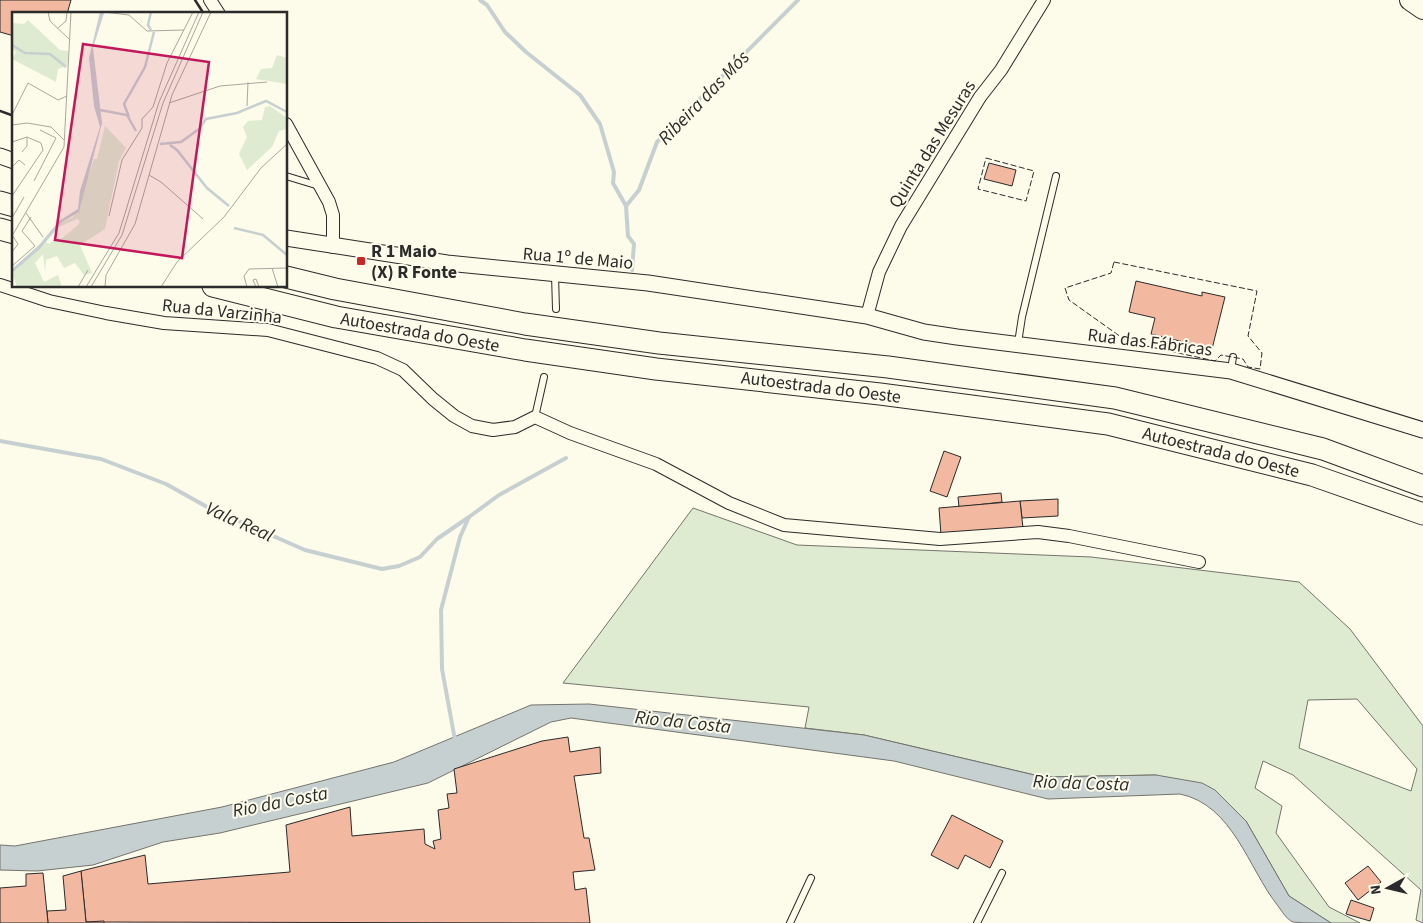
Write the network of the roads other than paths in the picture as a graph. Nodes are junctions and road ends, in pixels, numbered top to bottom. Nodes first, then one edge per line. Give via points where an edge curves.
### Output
1 (210, 0) edge
2 (1044, 0) edge
3 (1410, 0) edge
4 (1423, 9) edge
5 (218, 12) edge
6 (288, 128) edge
7 (0, 156) edge
8 (12, 160) edge
9 (1056, 176) dead end
10 (288, 177) edge
11 (322, 187) junction
12 (288, 238) edge
13 (333, 247) junction
14 (555, 275) junction
15 (288, 277) edge
16 (0, 285) edge
17 (221, 288) edge
18 (556, 310) dead end
19 (867, 316) junction
20 (1018, 345) junction
21 (544, 377) dead end
22 (536, 416) junction
23 (1423, 430) edge
24 (1423, 486) edge
25 (1423, 514) edge
26 (1200, 562) dead end
27 (1002, 873) dead end
28 (811, 878) dead end
29 (790, 923) edge
30 (977, 923) edge

1 - 5 street
2 - 19 street, Quinta das Mesuras via 901,226 879,272
3 - 4 highway
6 - 11 street
7 - 8 street
9 - 20 lane
10 - 11 lane
11 - 13 street via 333,215
12 - 13 street, Rua 1º de Maio
13 - 14 street, Rua 1º de Maio
14 - 18 lane
14 - 19 street, Rua 1º de Maio via 648,283
15 - 24 highway, Autoestrada do Oeste via 525,324 888,367 1114,398 1323,449
16 - 22 street, Rua da Varzinha via 49,301 106,313 164,323 268,330 377,358 404,370 433,399 472,426 493,430 515,427
17 - 25 highway, Autoestrada do Oeste via 336,317 525,350 1108,424 1312,474
19 - 20 street, Rua das Fábricas via 924,332
20 - 23 street, Rua das Fábricas via 1232,364
21 - 22 lane
22 - 26 street via 570,433 656,464 729,504 784,525 940,539 1038,532
27 - 30 lane
28 - 29 lane

